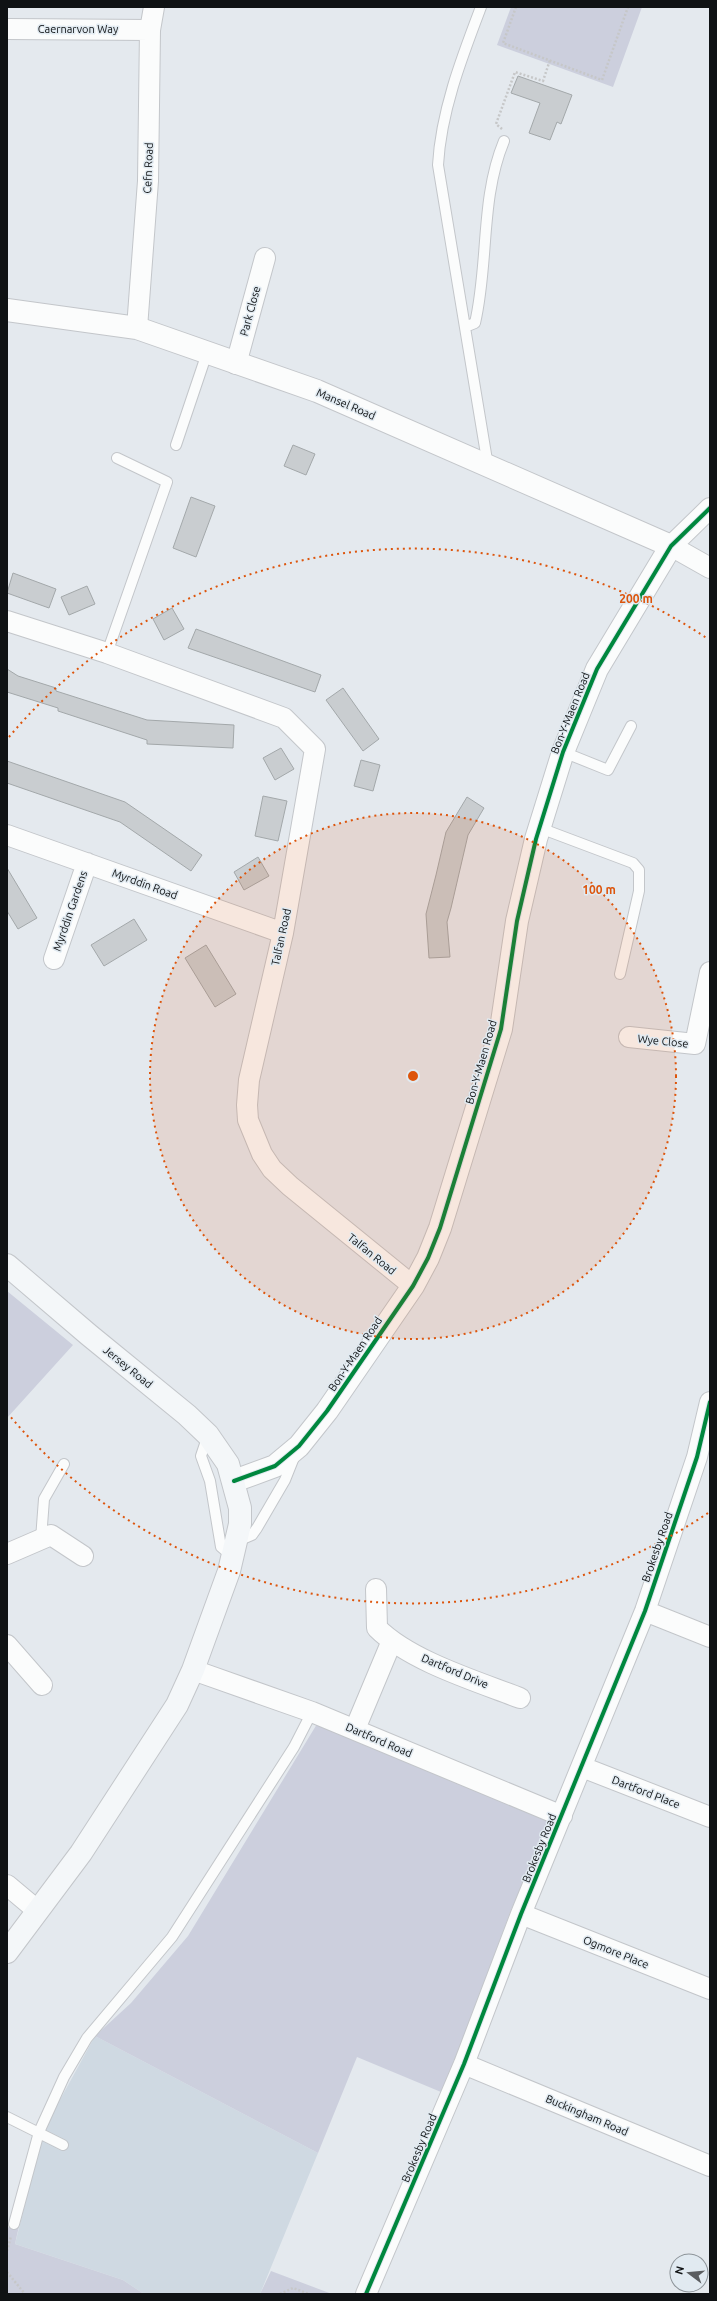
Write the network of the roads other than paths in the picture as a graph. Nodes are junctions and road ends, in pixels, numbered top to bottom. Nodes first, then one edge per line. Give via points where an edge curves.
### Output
1 (154, 7) edge
2 (481, 7) edge
3 (7, 29) edge
4 (150, 30) junction
5 (504, 141) road end
6 (265, 258) dead end
7 (7, 310) edge
8 (465, 327) junction
9 (137, 328) junction
10 (207, 353) junction
11 (236, 364) junction
12 (176, 445) dead end
13 (116, 458) dead end
14 (488, 466) junction
15 (710, 508) edge
16 (671, 546) junction
17 (710, 568) edge
18 (7, 621) edge
19 (107, 654) junction
20 (631, 726) dead end
21 (563, 752) junction
22 (540, 828) junction
23 (7, 835) edge
24 (87, 863) junction
25 (283, 933) junction
26 (54, 959) dead end
27 (710, 972) edge
28 (620, 974) dead end
29 (629, 1037) dead end
30 (7, 1265) edge
31 (413, 1286) junction
32 (710, 1402) edge
33 (208, 1435) junction
34 (299, 1446) junction
35 (64, 1464) dead end
36 (234, 1481) junction
37 (41, 1539) junction
38 (236, 1549) junction
39 (7, 1554) edge
40 (83, 1556) dead end
41 (376, 1590) dead end
42 (645, 1612) junction
43 (710, 1636) edge
44 (391, 1643) junction
45 (7, 1644) edge
46 (193, 1670) junction
47 (42, 1685) dead end
48 (520, 1698) dead end
49 (312, 1712) junction
50 (355, 1729) junction
51 (582, 1767) junction
52 (562, 1816) junction
53 (710, 1817) edge
54 (7, 1885) edge
55 (38, 1911) junction
56 (522, 1914) junction
57 (7, 1952) edge
58 (710, 1989) edge
59 (464, 2064) junction
60 (7, 2116) edge
61 (39, 2132) junction
62 (63, 2145) dead end
63 (710, 2166) edge
64 (14, 2224) dead end
65 (366, 2294) edge

1 - 4 street, Cefn Road
2 - 8 lane via 464,50 440,138 438,165
3 - 4 street, Caernarvon Way
4 - 9 street, Cefn Road via 148,180
5 - 8 lane via 495,163 487,204 481,298 476,323
6 - 11 street, Park Close
7 - 9 street, Mansel Road
8 - 14 lane
9 - 10 street, Mansel Road
10 - 11 street, Mansel Road
10 - 12 lane
11 - 14 street, Mansel Road via 316,391
13 - 19 lane via 167,482
14 - 16 street, Mansel Road
15 - 16 street
16 - 17 street
16 - 21 street, Bon-Y-Maen Road via 597,669
18 - 19 street
19 - 25 street, Talfan Road via 284,718 315,749
20 - 21 lane via 608,770
21 - 22 street, Bon-Y-Maen Road
22 - 28 lane via 633,863 639,870 638,891
22 - 31 street, Bon-Y-Maen Road via 517,921 501,1029 440,1228
23 - 24 street, Myrddin Road
24 - 25 street, Myrddin Road
24 - 26 street, Myrddin Gardens
25 - 31 street, Talfan Road via 249,1080 248,1120 254,1138 272,1169 290,1186
27 - 29 street, Wye Close via 695,1044
30 - 33 main road, Jersey Road via 188,1415
31 - 34 street, Bon-Y-Maen Road via 327,1411
32 - 42 street, Brokesby Road via 697,1457
33 - 36 main road, Jersey Road via 222,1451
33 - 38 lane via 201,1456 210,1481 221,1547
34 - 36 street, Bon-Y-Maen Road via 275,1466
34 - 38 lane via 285,1480 257,1528
35 - 37 lane via 44,1499
36 - 38 main road, Jersey Road via 240,1508
37 - 39 street
37 - 40 street via 51,1535
38 - 46 main road, Jersey Road
41 - 44 street, Dartford Drive via 377,1628
42 - 43 street
42 - 51 street, Brokesby Road
44 - 48 street, Dartford Drive via 456,1673
44 - 50 street
45 - 47 street
46 - 49 street, Dartford Road
46 - 55 main road, Jersey Road via 178,1705 157,1738 81,1853
49 - 50 street, Dartford Road
49 - 61 lane via 294,1747 172,1938 87,2038 64,2076
50 - 52 street, Dartford Road
51 - 52 street, Brokesby Road
51 - 53 street, Dartford Place
52 - 56 street, Brokesby Road
54 - 55 street
55 - 57 main road, Jersey Road
56 - 58 street, Ogmore Place
56 - 59 street, Brokesby Road
59 - 63 street, Buckingham Road
59 - 65 street, Brokesby Road
60 - 61 lane
61 - 62 lane
61 - 64 lane

